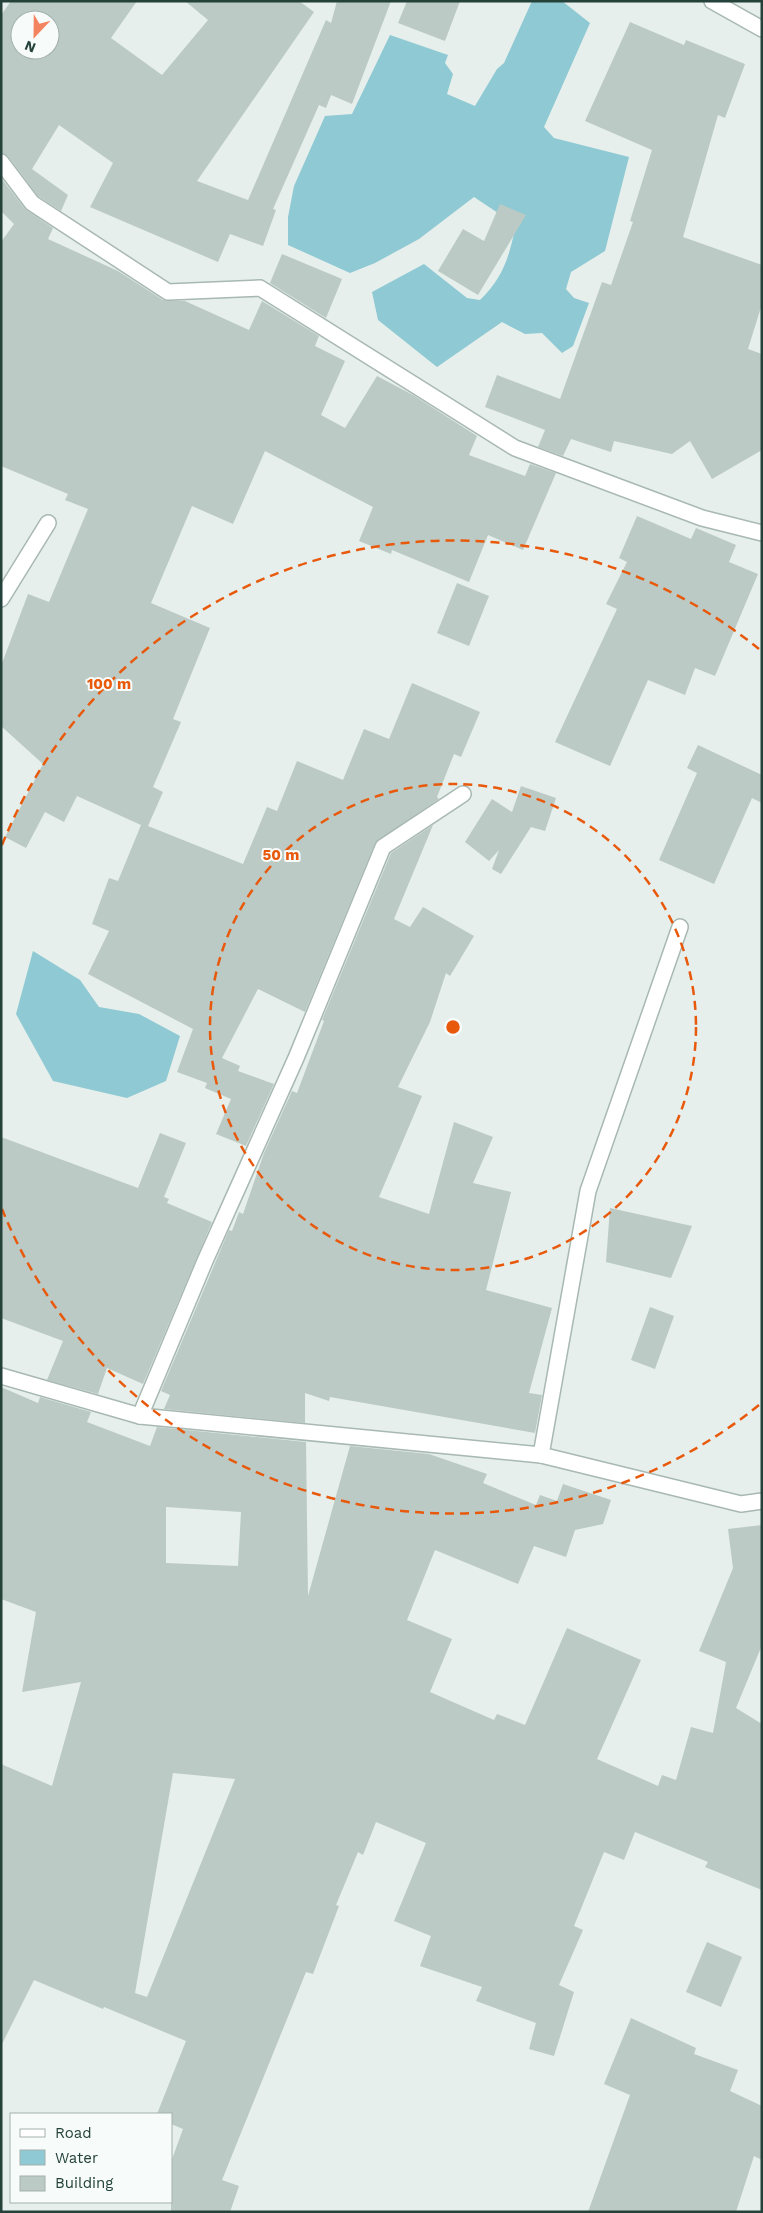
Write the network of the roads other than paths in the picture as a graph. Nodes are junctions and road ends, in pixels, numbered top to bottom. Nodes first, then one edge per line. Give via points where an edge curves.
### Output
1 (712, 1) edge
2 (762, 30) edge
3 (1, 162) edge
4 (48, 523) dead end
5 (762, 533) edge
6 (1, 600) edge
7 (464, 794) dead end
8 (680, 927) dead end
9 (1, 1376) edge
10 (140, 1416) junction
11 (540, 1456) junction
12 (762, 1501) edge

1 - 2 street
3 - 5 street via 32,203 168,292 260,288 515,448 702,518
4 - 6 street
7 - 10 street via 383,847 296,1058
8 - 11 street via 588,1191
9 - 10 street
10 - 11 street
11 - 12 street via 741,1504

